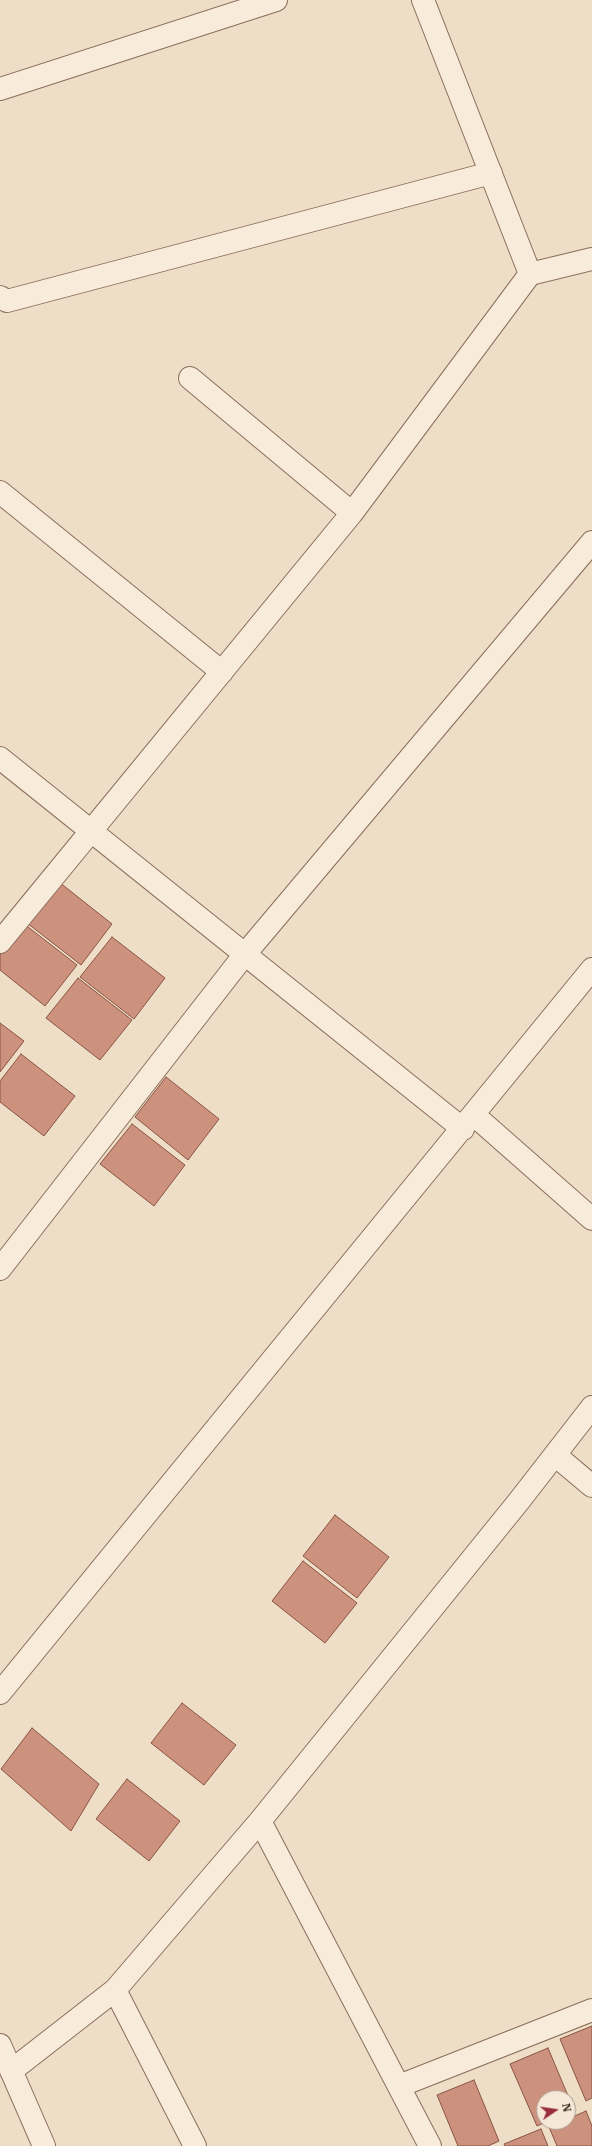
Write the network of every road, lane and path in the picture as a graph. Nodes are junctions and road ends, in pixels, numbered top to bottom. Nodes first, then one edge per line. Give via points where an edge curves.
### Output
1 (276, 0) edge
2 (424, 0) edge
3 (0, 89) edge
4 (491, 173) junction
5 (592, 259) edge
6 (530, 274) junction
7 (0, 297) edge
8 (190, 378) dead end
9 (0, 492) edge
10 (352, 513) junction
11 (592, 542) edge
12 (222, 672) junction
13 (0, 758) edge
14 (92, 832) junction
15 (0, 942) edge
16 (245, 954) junction
17 (592, 969) edge
18 (468, 1122) junction
19 (592, 1219) edge
20 (0, 1269) edge
21 (592, 1407) edge
22 (555, 1455) junction
23 (592, 1486) edge
24 (0, 1693) edge
25 (260, 1821) junction
26 (115, 1990) junction
27 (592, 2010) edge
28 (0, 2045) edge
29 (11, 2071) junction
30 (399, 2086) junction
31 (44, 2146) edge
32 (194, 2146) edge
33 (430, 2146) edge

1 - 3 street
2 - 4 street
4 - 6 street
4 - 7 street via 7,301
5 - 6 street
6 - 10 street
8 - 10 street
9 - 12 street
10 - 12 street
11 - 16 street
12 - 14 street
13 - 14 street
14 - 15 street
14 - 16 street
16 - 18 street
16 - 20 street
17 - 18 street
18 - 19 street
18 - 24 street
21 - 22 street
22 - 23 street
22 - 25 street
25 - 26 street
25 - 30 street
26 - 29 street
26 - 32 street
27 - 30 street
28 - 29 street
29 - 31 street
30 - 33 street

